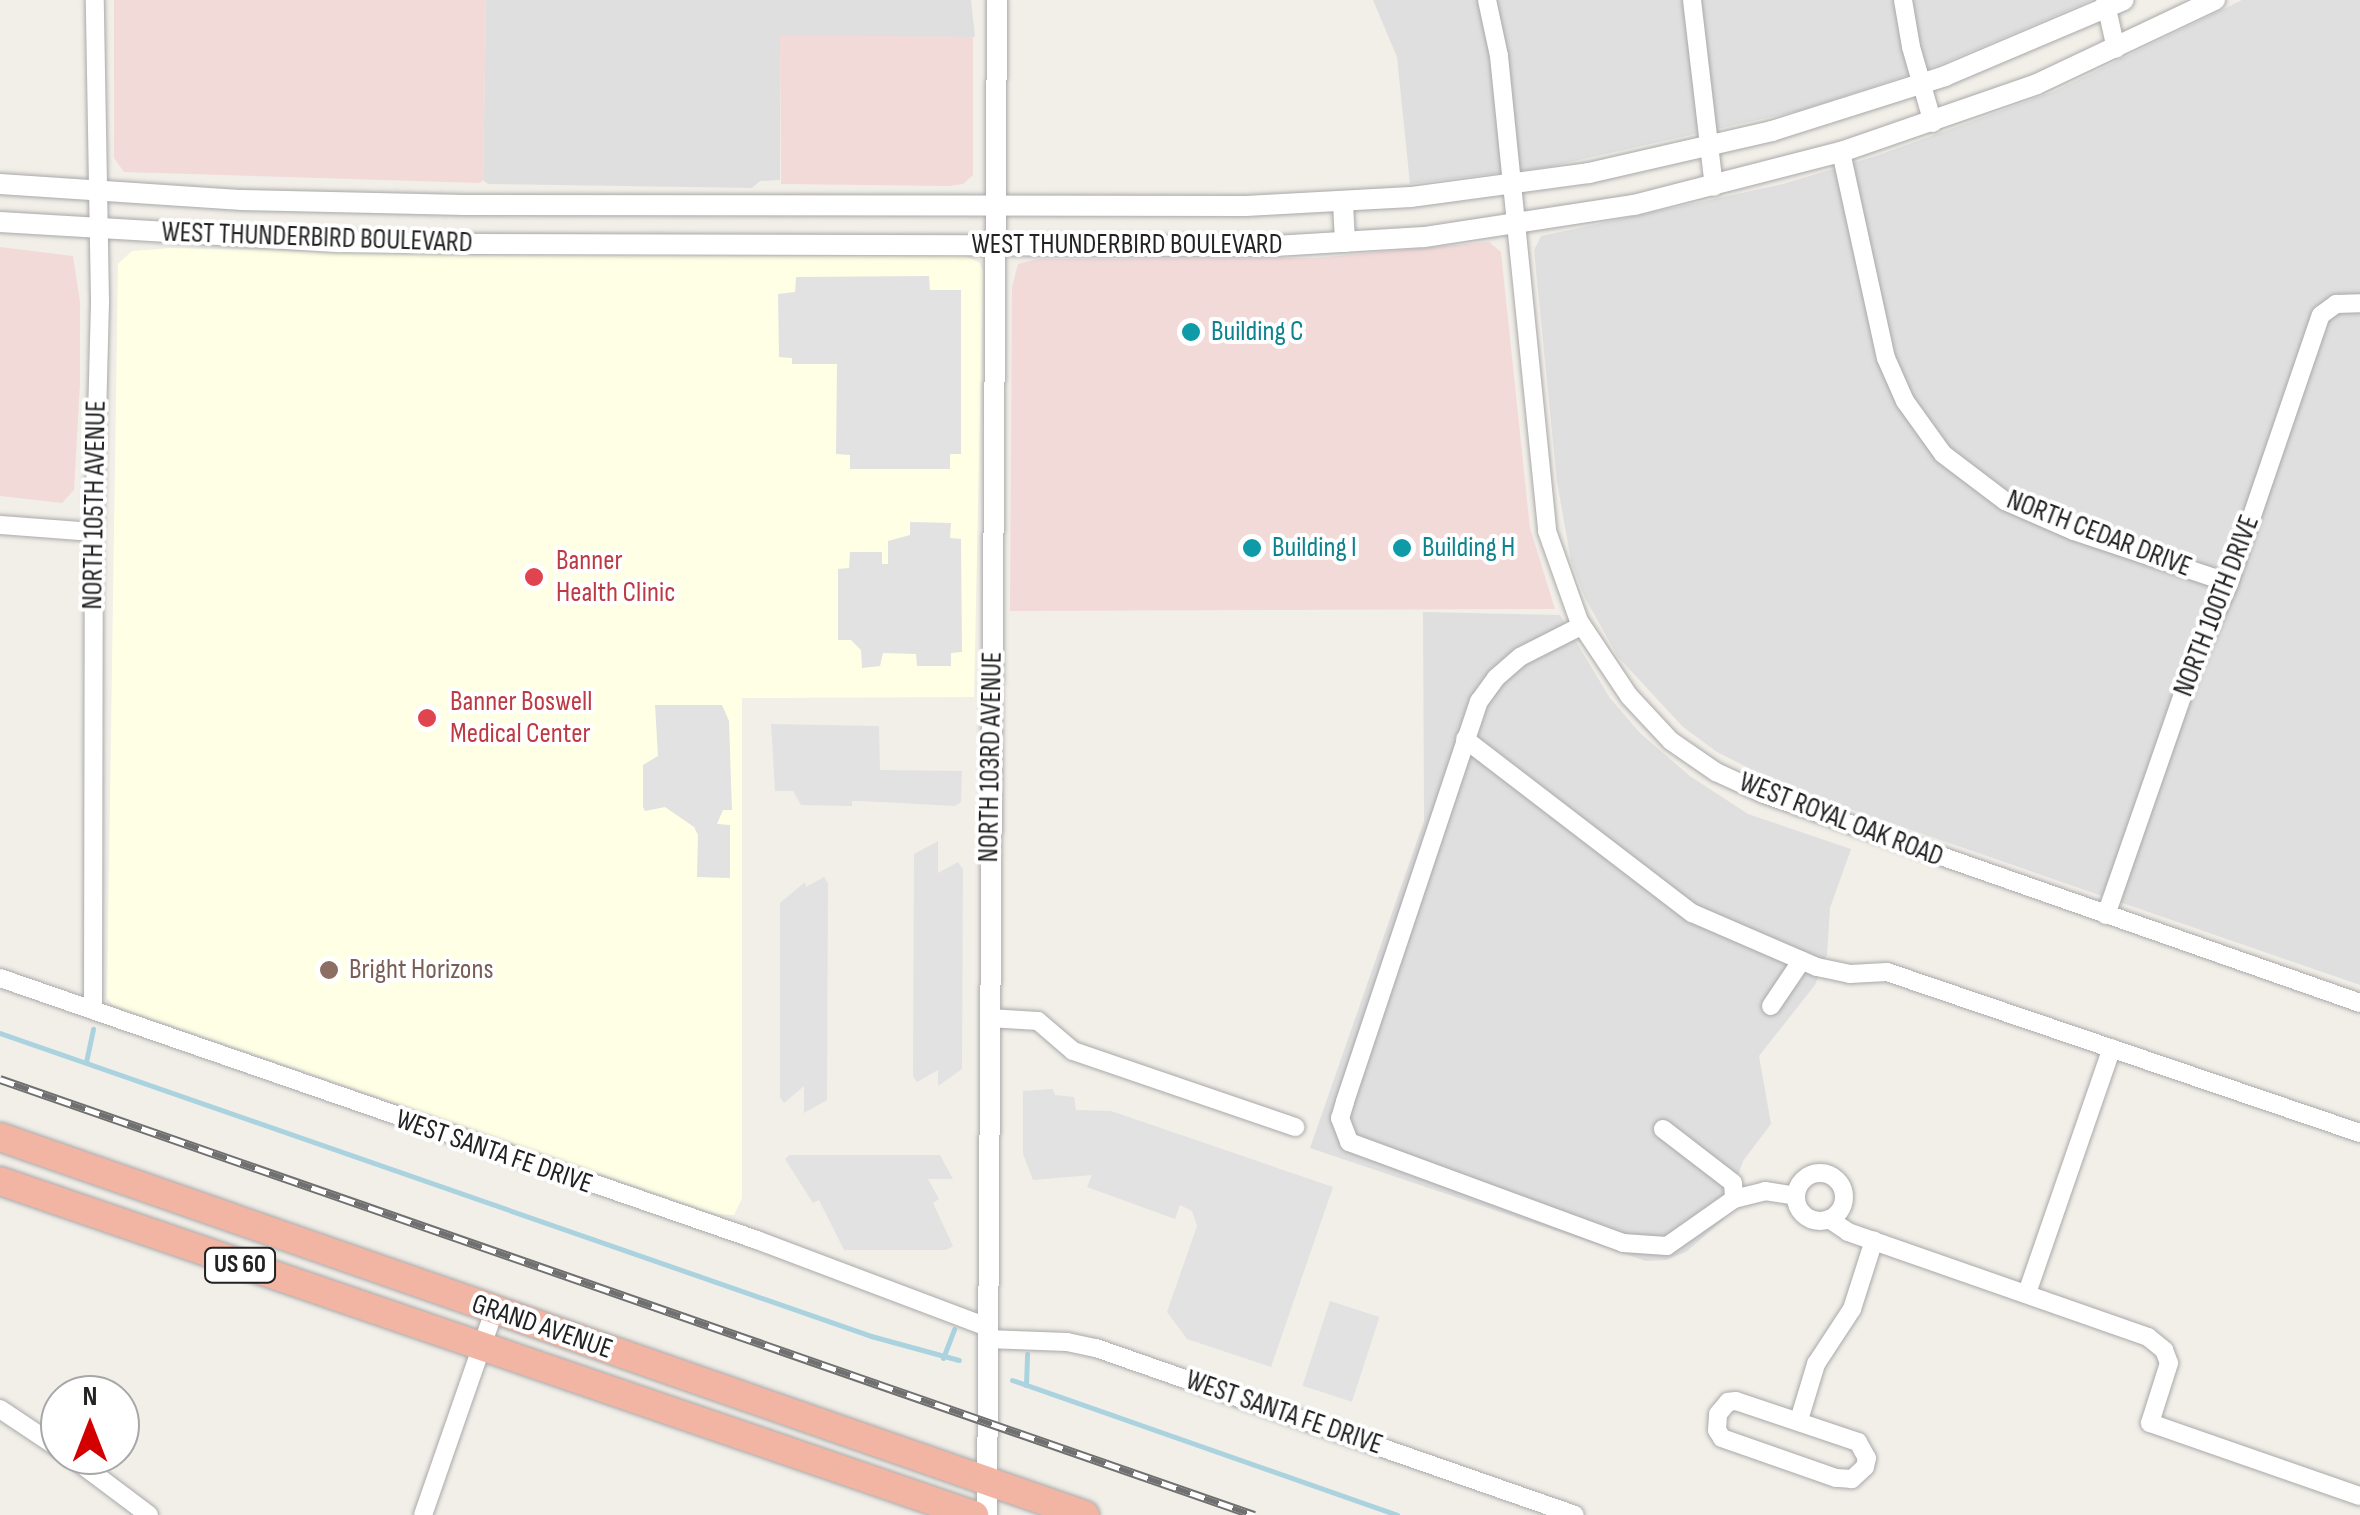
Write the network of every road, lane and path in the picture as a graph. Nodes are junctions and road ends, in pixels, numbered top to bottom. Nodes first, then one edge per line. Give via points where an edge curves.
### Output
1 (96, 0) edge
2 (997, 0) edge
3 (1488, 0) edge
4 (1692, 0) edge
5 (1904, 0) edge
6 (2215, 0) edge
7 (2112, 3) edge
8 (2116, 48) junction
9 (1921, 84) junction
10 (1932, 123) junction
11 (1709, 147) junction
12 (1842, 152) junction
13 (0, 184) edge
14 (1512, 186) junction
15 (1714, 188) junction
16 (96, 192) junction
17 (1344, 203) junction
18 (760, 206) junction
19 (996, 206) junction
20 (0, 222) edge
21 (1516, 226) junction
22 (98, 230) junction
23 (1345, 242) junction
24 (760, 244) junction
25 (997, 245) junction
26 (2360, 303) edge
27 (0, 525) edge
28 (94, 532) junction
29 (2229, 583) junction
30 (1582, 626) junction
31 (1465, 739) junction
32 (2106, 914) junction
33 (1802, 960) junction
34 (0, 978) edge
35 (2360, 1003) edge
36 (1770, 1006) dead end
37 (93, 1010) junction
38 (988, 1018) junction
39 (2112, 1048) junction
40 (1295, 1127) dead end
41 (1663, 1129) dead end
42 (2360, 1132) edge
43 (0, 1137) edge
44 (0, 1181) edge
45 (1795, 1196) junction
46 (1734, 1199) junction
47 (1829, 1220) junction
48 (1874, 1240) junction
49 (2028, 1293) junction
50 (494, 1311) junction
51 (987, 1333) junction
52 (480, 1349) junction
53 (0, 1409) edge
54 (1799, 1420) junction
55 (40, 1436) edge
56 (96, 1475) edge
57 (987, 1482) junction
58 (2360, 1496) edge
59 (149, 1515) edge
60 (423, 1515) edge
61 (974, 1515) edge
62 (987, 1515) edge
63 (1085, 1515) edge
64 (1575, 1515) edge

1 - 16 street, NORTH 105TH AVENUE
2 - 19 street, NORTH 103RD AVENUE
3 - 14 street, WEST ROYAL OAK ROAD
4 - 11 street
5 - 9 street
6 - 8 street, WEST THUNDERBIRD BOULEVARD
7 - 8 street
7 - 9 street, WEST THUNDERBIRD BOULEVARD
8 - 10 street, WEST THUNDERBIRD BOULEVARD
9 - 10 street
9 - 11 street, WEST THUNDERBIRD BOULEVARD
10 - 12 street, WEST THUNDERBIRD BOULEVARD
11 - 14 street, WEST THUNDERBIRD BOULEVARD
11 - 15 street
12 - 15 street, WEST THUNDERBIRD BOULEVARD
12 - 29 street, NORTH CEDAR DRIVE via 1886,358 1943,454 2005,502
13 - 16 street, WEST THUNDERBIRD BOULEVARD
14 - 17 street, WEST THUNDERBIRD BOULEVARD
14 - 21 street, WEST ROYAL OAK ROAD
15 - 21 street, WEST THUNDERBIRD BOULEVARD
16 - 18 street, WEST THUNDERBIRD BOULEVARD via 350,203
16 - 22 street, NORTH 105TH AVENUE
17 - 19 street, WEST THUNDERBIRD BOULEVARD
17 - 23 street
18 - 19 street, WEST THUNDERBIRD BOULEVARD
18 - 24 street
19 - 25 street, NORTH 103RD AVENUE
20 - 22 street, WEST THUNDERBIRD BOULEVARD
21 - 23 street, WEST THUNDERBIRD BOULEVARD
21 - 30 street, WEST ROYAL OAK ROAD via 1544,514 1557,568
22 - 24 street, WEST THUNDERBIRD BOULEVARD via 359,242
22 - 28 street, NORTH 105TH AVENUE
23 - 25 street, WEST THUNDERBIRD BOULEVARD
24 - 25 street, WEST THUNDERBIRD BOULEVARD
25 - 38 street, NORTH 103RD AVENUE
26 - 29 street, NORTH 100TH DRIVE via 2336,304 2320,316
27 - 28 street
28 - 37 street, NORTH 105TH AVENUE
29 - 32 street, NORTH 100TH DRIVE
30 - 31 street via 1496,678
30 - 32 street, WEST ROYAL OAK ROAD via 1639,708 1716,772 1797,808
31 - 33 street via 1665,896
31 - 46 street via 1344,1102 1340,1118 1349,1142 1623,1243 1667,1246
32 - 35 street, WEST ROYAL OAK ROAD
33 - 36 street
33 - 39 street via 1850,974 1887,972
34 - 37 street, WEST SANTA FE DRIVE
37 - 51 street, WEST SANTA FE DRIVE via 757,1240
38 - 40 street via 1038,1021 1073,1051
38 - 51 street, NORTH 103RD AVENUE
39 - 42 street
39 - 49 street
41 - 46 street via 1733,1182
43 - 50 highway, GRAND AVENUE / US 60
44 - 52 highway, GRAND AVENUE / US 60
45 - 46 street via 1765,1192
45 - 47 street via 1806,1217
45 - 47 street via 1806,1176 1830,1174 1842,1186 1844,1201
47 - 48 street
48 - 49 street
48 - 54 street via 1852,1309 1816,1364
49 - 58 street via 2148,1337 2164,1350 2169,1363 2150,1423
50 - 52 street
50 - 57 highway, GRAND AVENUE / US 60
51 - 57 street, NORTH 103RD AVENUE
51 - 64 street, WEST SANTA FE DRIVE via 1096,1348
52 - 60 street
52 - 61 highway, GRAND AVENUE / US 60
53 - 55 street
54 - 54 street via 1736,1401 1722,1407 1717,1430 1732,1443 1836,1478 1860,1475 1866,1458 1858,1442
56 - 59 street
57 - 62 street, NORTH 103RD AVENUE
57 - 63 highway, GRAND AVENUE / US 60

